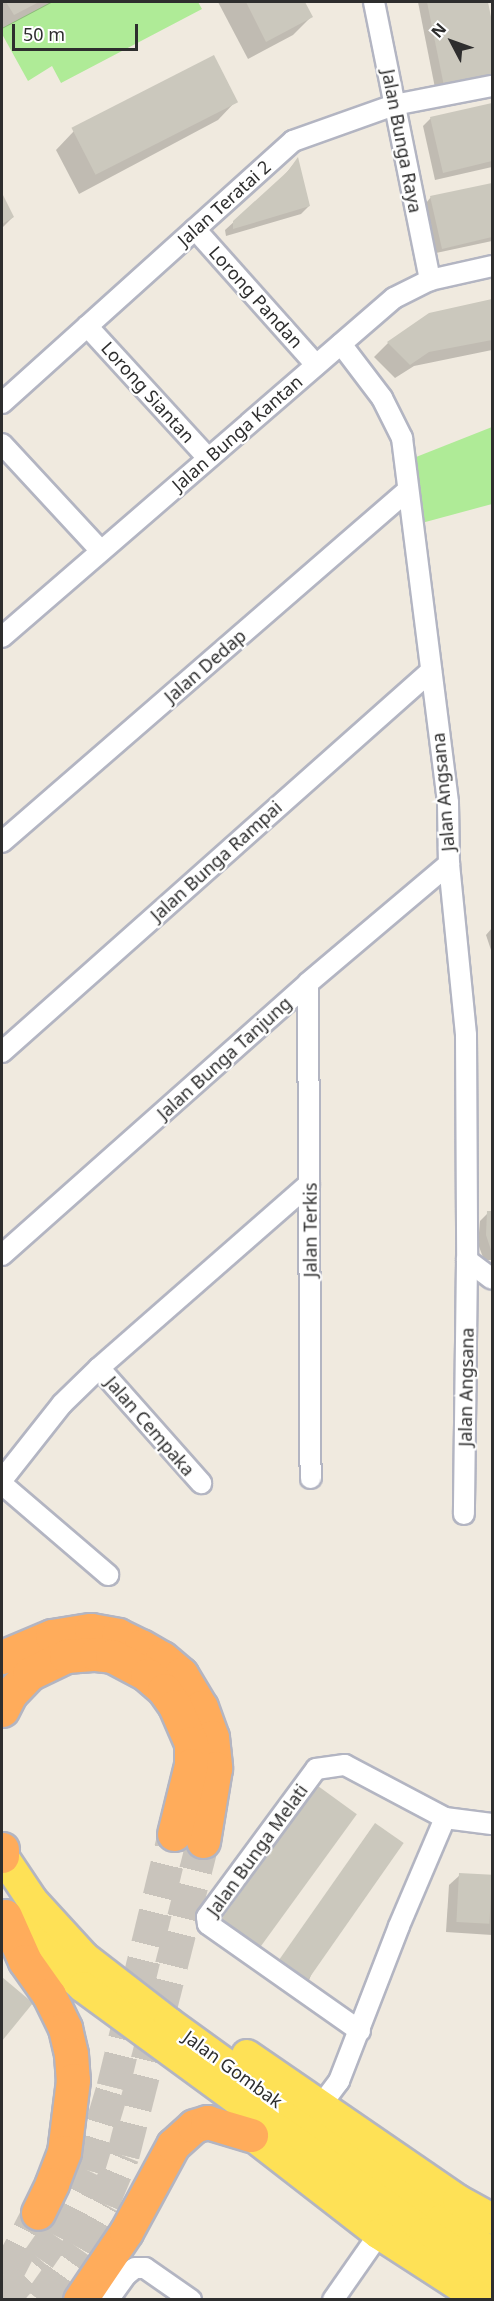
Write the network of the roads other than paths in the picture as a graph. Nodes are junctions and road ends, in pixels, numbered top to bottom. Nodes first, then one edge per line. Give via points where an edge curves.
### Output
1 (374, 2) edge
2 (492, 86) edge
3 (394, 105) junction
4 (195, 229) junction
5 (492, 266) edge
6 (430, 280) junction
7 (87, 326) junction
8 (341, 344) junction
9 (316, 365) junction
10 (2, 403) edge
11 (2, 444) edge
12 (208, 458) junction
13 (408, 490) junction
14 (100, 550) junction
15 (2, 637) edge
16 (431, 671) junction
17 (2, 842) edge
18 (449, 864) junction
19 (308, 983) junction
20 (2, 1052) edge
21 (309, 1184) junction
22 (2, 1255) edge
23 (467, 1260) junction
24 (492, 1279) edge
25 (99, 1368) junction
26 (311, 1478) dead end
27 (2, 1482) edge
28 (201, 1484) dead end
29 (464, 1514) dead end
30 (108, 1575) dead end
31 (2, 1658) edge
32 (2, 1710) edge
33 (445, 1818) junction
34 (492, 1824) edge
35 (2, 1849) edge
36 (2, 1856) edge
37 (3, 1913) edge
38 (116, 2011) junction
39 (170, 2023) junction
40 (360, 2031) junction
41 (321, 2105) junction
42 (251, 2135) junction
43 (38, 2213) tunnel mouth
44 (492, 2219) edge
45 (379, 2234) junction
46 (492, 2253) edge
47 (492, 2274) edge
48 (80, 2300) edge
49 (108, 2300) edge
50 (191, 2300) edge
51 (333, 2300) edge
52 (481, 2300) edge

1 - 3 street, Jalan Bunga Raya
2 - 3 street, Jalan Teratai 2
3 - 4 street, Jalan Teratai 2 via 293,141
3 - 6 street, Jalan Bunga Raya
4 - 7 street, Jalan Teratai 2
4 - 9 street, Lorong Pandan
5 - 6 street, Jalan Bunga Kantan
6 - 8 street, Jalan Bunga Kantan via 394,298
7 - 10 street, Jalan Teratai 2
7 - 12 street, Lorong Siantan
8 - 9 street, Jalan Bunga Kantan
8 - 13 street, Jalan Angsana via 382,398 402,438
9 - 12 street, Jalan Bunga Kantan
11 - 14 street
12 - 14 street, Jalan Bunga Kantan
13 - 16 street, Jalan Angsana
13 - 17 street, Jalan Dedap
14 - 15 street, Jalan Bunga Kantan
16 - 18 street, Jalan Angsana via 448,802
16 - 20 street, Jalan Bunga Rampai
18 - 19 street, Jalan Bunga Tanjung
18 - 23 street, Jalan Angsana via 466,1035
19 - 21 street, Jalan Terkis
19 - 22 street, Jalan Bunga Tanjung
21 - 25 street
21 - 26 street, Jalan Terkis
23 - 24 street
23 - 29 street, Jalan Angsana
25 - 27 street via 62,1404
25 - 28 street, Jalan Cempaka
27 - 30 street
31 - 32 highway via 52,1636 91,1630 118,1635 141,1646 181,1674 213,1737 215,1768 189,1837 190,1743 175,1706 147,1675 112,1656 66,1656 29,1674 10,1694
33 - 34 street, Jalan Bunga Melati
33 - 40 street
33 - 40 street, Jalan Bunga Melati via 345,1765 316,1769 207,1917 208,1924
35 - 36 highway
36 - 39 main road, Jalan Gombak via 32,1900 84,1957
37 - 38 main road, Jalan Gombak via 83,1987
37 - 43 highway via 25,1961 49,1995 65,2028 71,2054 73,2080 64,2152
38 - 42 main road via 142,2049
38 - 47 main road, Jalan Gombak via 425,2233
39 - 41 main road via 201,2024
39 - 46 main road, Jalan Gombak
40 - 41 street via 339,2081
41 - 44 main road
42 - 45 main road
42 - 48 highway via 207,2122 194,2126 173,2145 126,2232
45 - 51 street
45 - 52 main road
49 - 50 street via 126,2275 135,2268 145,2268

